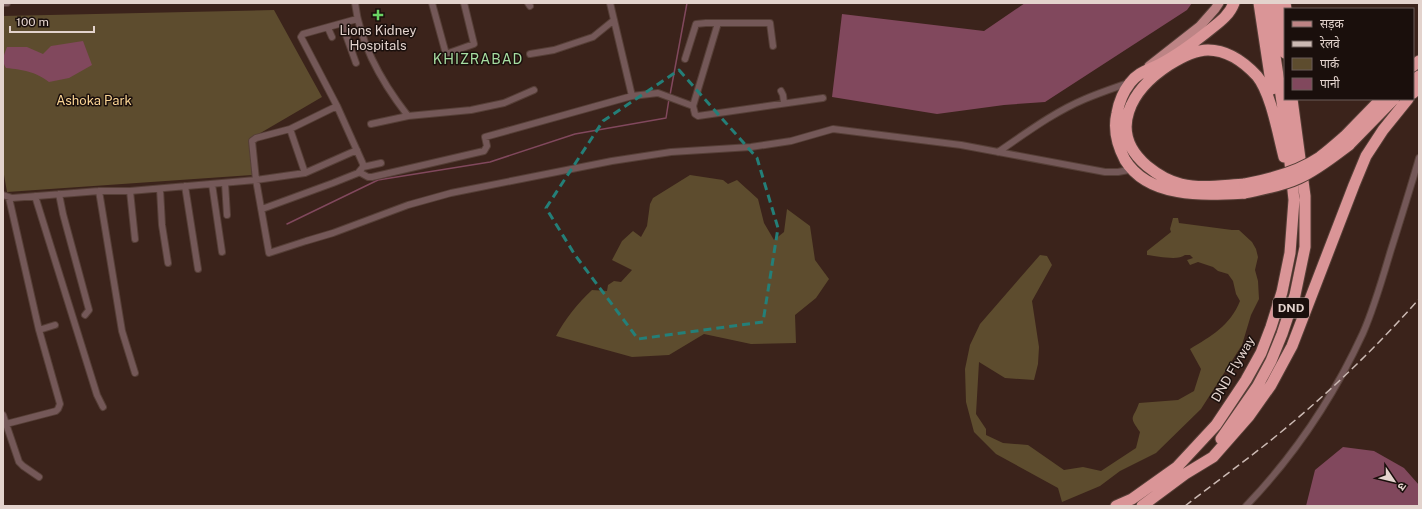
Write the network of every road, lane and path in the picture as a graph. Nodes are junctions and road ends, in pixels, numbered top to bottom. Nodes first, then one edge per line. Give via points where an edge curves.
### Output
1 (3, 3) edge
2 (7, 3) edge
3 (355, 3) edge
4 (432, 3) edge
5 (464, 3) edge
6 (610, 3) edge
7 (1219, 3) edge
8 (1234, 3) edge
9 (1259, 3) edge
10 (1267, 3) edge
11 (1277, 3) edge
12 (357, 19) junction
13 (614, 20) junction
14 (718, 23) junction
15 (342, 24) junction
16 (328, 28) junction
17 (332, 37) dead end
18 (773, 46) dead end
19 (1284, 47) edge
20 (530, 54) dead end
21 (685, 59) dead end
22 (356, 63) dead end
23 (1143, 71) junction
24 (1130, 82) junction
25 (1284, 87) edge
26 (534, 90) dead end
27 (781, 91) dead end
28 (632, 96) junction
29 (823, 98) dead end
30 (1287, 100) edge
31 (1292, 100) edge
32 (1299, 100) edge
33 (1380, 100) edge
34 (1393, 100) edge
35 (1407, 100) edge
36 (784, 103) junction
37 (336, 106) junction
38 (693, 106) junction
39 (1289, 112) junction
40 (408, 116) junction
41 (371, 124) dead end
42 (290, 129) junction
43 (1346, 141) junction
44 (1281, 147) junction
45 (357, 150) junction
46 (998, 152) junction
47 (1300, 157) junction
48 (1419, 158) edge
49 (382, 163) dead end
50 (361, 169) junction
51 (1134, 169) junction
52 (305, 172) junction
53 (256, 180) junction
54 (224, 183) junction
55 (212, 184) junction
56 (185, 186) junction
57 (1245, 188) junction
58 (160, 189) junction
59 (99, 191) junction
60 (130, 191) junction
61 (59, 194) junction
62 (35, 196) junction
63 (6, 197) edge
64 (1294, 200) junction
65 (262, 209) junction
66 (227, 215) dead end
67 (135, 239) dead end
68 (222, 252) dead end
69 (168, 263) dead end
70 (198, 269) dead end
71 (86, 315) dead end
72 (55, 325) dead end
73 (39, 330) junction
74 (135, 373) dead end
75 (104, 407) dead end
76 (3, 415) edge
77 (6, 424) junction
78 (1185, 474) junction
79 (39, 478) dead end
80 (1116, 506) edge
81 (1142, 506) edge
82 (1246, 506) edge

1 - 2 street
3 - 12 street
4 - 5 street via 446,54 474,44
6 - 13 street
7 - 23 main road via 1200,26
8 - 23 highway via 1228,14 1193,43 1160,64
9 - 44 highway
10 - 25 highway, DND
11 - 19 highway
12 - 15 street
12 - 40 street via 374,61
13 - 20 street via 593,37 554,50
13 - 28 street
14 - 18 street via 770,23
14 - 21 street via 696,24
14 - 38 street
15 - 16 street
15 - 22 street
16 - 17 street
16 - 37 street via 303,34 301,37
23 - 24 highway
24 - 46 street via 1067,108
24 - 51 highway via 1119,104 1115,130 1120,150 1126,162
26 - 40 street via 504,103 471,110
27 - 36 street
28 - 38 street via 654,93
28 - 50 street via 485,137 487,146 484,151 372,177 368,177
29 - 36 street
30 - 39 highway, DND
31 - 39 highway, DND
32 - 47 highway via 1303,127
33 - 43 highway
34 - 43 highway
35 - 78 highway via 1366,156 1292,346 1271,385 1249,416 1213,457
36 - 38 street via 698,116
37 - 42 street
37 - 45 street
39 - 47 highway, DND
39 - 64 highway, DND
40 - 41 street
42 - 52 street
42 - 53 street via 252,141
43 - 57 highway, bridge via 1295,170
44 - 57 highway via 1265,91 1257,77 1243,63 1226,53 1207,50 1180,58 1158,72 1143,86 1132,103 1126,129 1130,146 1142,161 1160,176 1182,185
44 - 64 highway
45 - 50 street via 363,164
45 - 52 street
46 - 51 street via 1105,172
46 - 65 street via 834,129 791,141 751,147 708,148 612,161 451,193 408,205 332,234 269,253
47 - 78 highway, DND via 1305,196 1305,246 1295,295 1282,334 1271,361 1253,393 1220,440
48 - 82 street via 1377,296 1363,333 1329,397 1304,436 1273,478
49 - 50 street
50 - 65 street via 334,183
51 - 57 highway via 1148,181 1172,190 1201,194
52 - 53 street
53 - 54 street
53 - 65 street
54 - 55 street
54 - 66 street
55 - 56 street
55 - 68 street
56 - 58 street
56 - 70 street
58 - 60 street
58 - 69 street
59 - 60 street
59 - 61 street
59 - 74 street via 122,331
60 - 67 street
61 - 62 street
61 - 71 street via 89,310
62 - 63 street
62 - 75 street via 97,395
63 - 73 street
64 - 80 highway, DND Flyway via 1290,253 1282,292 1269,334 1246,380 1216,425 1177,467 1132,499
72 - 73 street
73 - 77 street via 60,401 59,407 56,411
76 - 77 street
77 - 79 street via 20,462
78 - 81 highway

